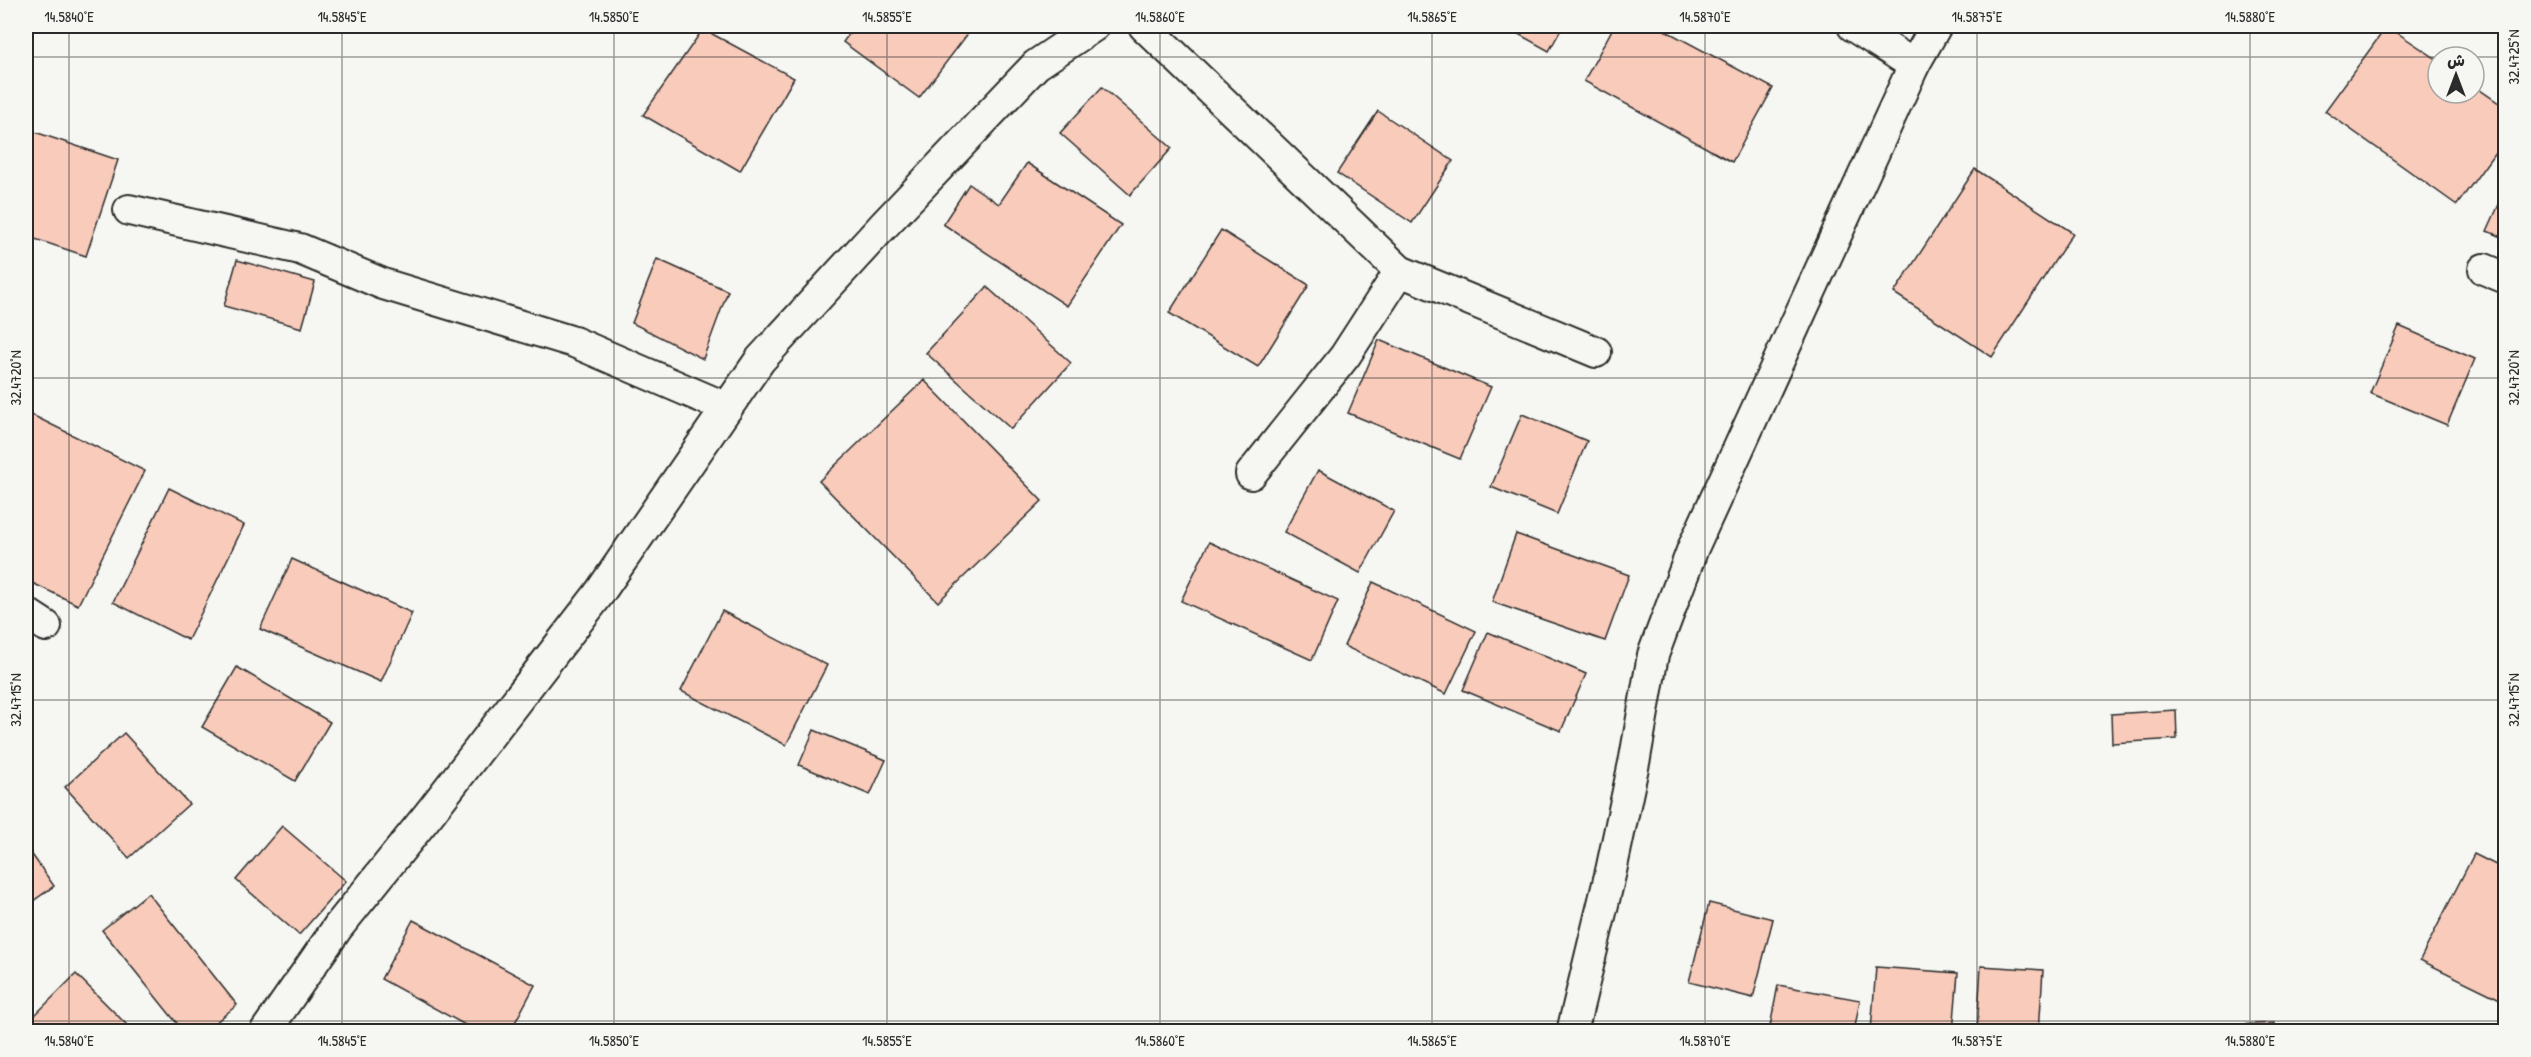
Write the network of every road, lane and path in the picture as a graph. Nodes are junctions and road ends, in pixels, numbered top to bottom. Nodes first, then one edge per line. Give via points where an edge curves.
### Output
1 (1094, 26) edge
2 (1144, 26) edge
3 (1853, 26) edge
4 (1936, 26) edge
5 (1914, 65) junction
6 (129, 210) dead end
7 (1400, 271) junction
8 (1596, 352) dead end
9 (727, 408) junction
10 (1251, 474) dead end
11 (265, 1032) edge
12 (1572, 1032) edge

1 - 9 street via 1036,65 760,360
2 - 7 street
3 - 5 street
4 - 5 street
5 - 12 street via 1693,548 1653,655 1635,758
6 - 9 street via 300,249 383,284 574,342
7 - 8 street
7 - 10 street via 1345,356
9 - 11 street via 598,595 338,927

